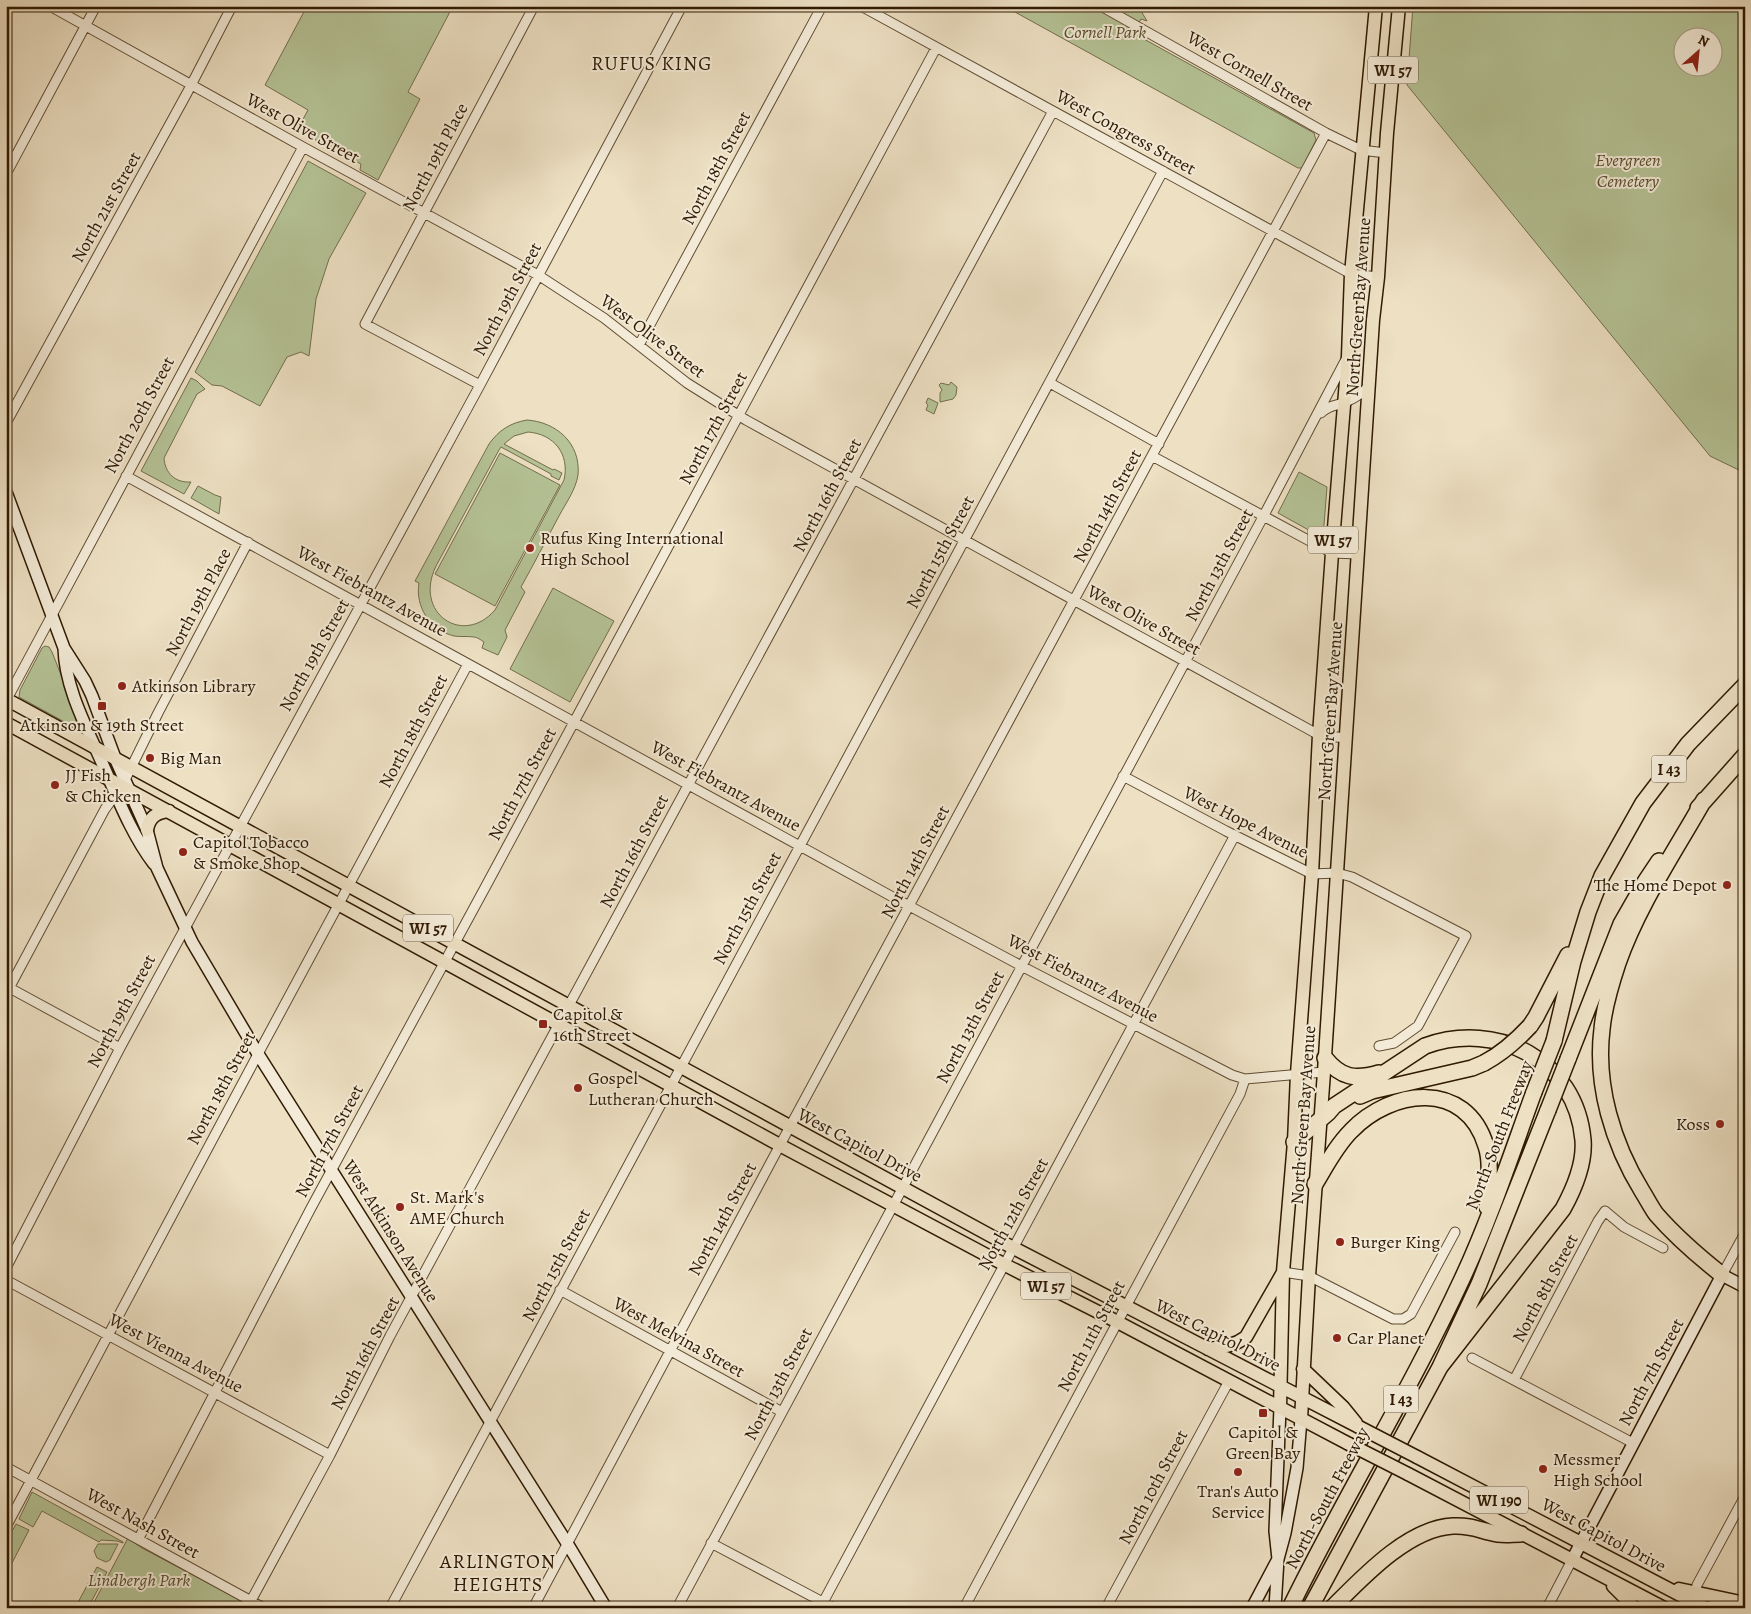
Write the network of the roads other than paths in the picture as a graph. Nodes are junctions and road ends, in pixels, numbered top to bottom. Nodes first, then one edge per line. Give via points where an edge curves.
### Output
1 (50, 6) edge
2 (96, 6) edge
3 (232, 6) edge
4 (534, 6) edge
5 (682, 6) edge
6 (822, 6) edge
7 (861, 6) edge
8 (1101, 6) edge
9 (1376, 6) edge
10 (1399, 6) edge
11 (85, 27) junction
12 (936, 48) junction
13 (191, 85) junction
14 (1053, 111) junction
15 (1326, 133) junction
16 (302, 147) junction
17 (1361, 150) junction
18 (1386, 153) junction
19 (1163, 171) junction
20 (6, 173) edge
21 (424, 212) junction
22 (1272, 232) junction
23 (538, 274) junction
24 (1351, 274) junction
25 (1378, 277) junction
26 (639, 345) junction
27 (1348, 356) junction
28 (1050, 383) junction
29 (480, 385) junction
30 (1369, 386) junction
31 (1344, 403) junction
32 (738, 415) junction
33 (1314, 421) junction
34 (6, 423) edge
35 (1158, 444) junction
36 (1152, 456) junction
37 (126, 476) junction
38 (854, 479) junction
39 (6, 492) edge
40 (1263, 517) junction
41 (965, 540) junction
42 (248, 542) junction
43 (1332, 553) junction
44 (1358, 554) junction
45 (1075, 600) junction
46 (360, 605) junction
47 (52, 613) junction
48 (64, 648) junction
49 (1186, 662) junction
50 (468, 664) junction
51 (1745, 685) edge
52 (6, 699) edge
53 (573, 722) junction
54 (6, 723) edge
55 (1319, 735) junction
56 (1346, 738) junction
57 (96, 748) junction
58 (1745, 755) edge
59 (115, 758) junction
60 (132, 767) junction
61 (1123, 776) junction
62 (109, 779) junction
63 (688, 785) junction
64 (123, 788) junction
65 (1704, 800) junction
66 (169, 811) junction
67 (240, 826) junction
68 (147, 830) junction
69 (1235, 835) junction
70 (230, 844) junction
71 (799, 846) junction
72 (157, 868) junction
73 (1337, 873) junction
74 (1312, 874) junction
75 (349, 885) junction
76 (339, 904) junction
77 (910, 906) junction
78 (1588, 912) junction
79 (184, 928) junction
80 (455, 943) junction
81 (445, 962) junction
82 (1021, 966) junction
83 (7, 989) edge
84 (569, 1006) junction
85 (560, 1024) junction
86 (1134, 1025) junction
87 (1379, 1046) dead end
88 (120, 1048) junction
89 (258, 1054) junction
90 (1325, 1066) junction
91 (680, 1067) junction
92 (1388, 1070) junction
93 (1297, 1074) junction
94 (1245, 1079) junction
95 (670, 1085) junction
96 (1324, 1116) junction
97 (789, 1127) junction
98 (1294, 1142) junction
99 (780, 1144) junction
100 (332, 1170) junction
101 (1316, 1184) junction
102 (902, 1188) junction
103 (892, 1205) junction
104 (1486, 1221) junction
105 (1455, 1232) dead end
106 (1745, 1233) edge
107 (1013, 1247) junction
108 (1663, 1248) dead end
109 (1004, 1264) junction
110 (6, 1268) edge
111 (1283, 1272) junction
112 (1722, 1275) junction
113 (1309, 1276) junction
114 (6, 1280) edge
115 (1745, 1287) edge
116 (560, 1290) junction
117 (412, 1298) junction
118 (1125, 1307) junction
119 (1117, 1322) junction
120 (108, 1335) junction
121 (1207, 1349) junction
122 (670, 1351) junction
123 (1472, 1358) dead end
124 (1440, 1367) junction
125 (1303, 1369) junction
126 (1229, 1380) junction
127 (1514, 1380) junction
128 (1281, 1387) junction
129 (214, 1392) junction
130 (1302, 1398) junction
131 (1280, 1408) junction
132 (782, 1412) junction
133 (1301, 1419) junction
134 (491, 1422) junction
135 (1359, 1427) junction
136 (1633, 1443) junction
137 (330, 1455) junction
138 (6, 1466) edge
139 (32, 1480) junction
140 (1745, 1496) edge
141 (6, 1527) edge
142 (1521, 1534) junction
143 (138, 1538) junction
144 (567, 1543) junction
145 (1581, 1543) junction
146 (711, 1544) junction
147 (1278, 1559) junction
148 (1572, 1560) junction
149 (1604, 1577) junction
150 (1662, 1585) junction
151 (1695, 1593) junction
152 (1745, 1603) edge
153 (249, 1604) edge
154 (822, 1605) edge
155 (1282, 1607) edge
156 (264, 1608) edge
157 (390, 1608) edge
158 (533, 1608) edge
159 (606, 1608) edge
160 (677, 1608) edge
161 (834, 1608) edge
162 (964, 1608) edge
163 (1106, 1608) edge
164 (1252, 1608) edge
165 (1310, 1608) edge
166 (1332, 1608) edge
167 (1547, 1608) edge
168 (1635, 1608) edge
169 (1664, 1608) edge
170 (1705, 1608) edge

1 - 11 street, West Olive Street
2 - 11 street
3 - 13 street, North 21st Street
4 - 21 street, North 19th Place
5 - 23 street, North 19th Street
6 - 26 street, North 18th Street
7 - 12 street, West Congress Street
8 - 15 street, West Cornell Street
9 - 17 main road, North Green Bay Avenue / WI 57
10 - 18 main road, North Green Bay Avenue / WI 57
11 - 13 street, West Olive Street
11 - 20 street
12 - 14 street, West Congress Street
12 - 32 street, North 17th Street
13 - 16 street, West Olive Street
13 - 34 street, North 21st Street
14 - 19 street, West Congress Street
14 - 38 street, North 16th Street
15 - 17 street, West Cornell Street
15 - 22 street, North 14th Street
16 - 21 street, West Olive Street
16 - 37 street, North 20th Street
17 - 18 street, West Cornell Street
17 - 24 main road, North Green Bay Avenue / WI 57
18 - 25 main road, North Green Bay Avenue / WI 57
19 - 22 street, West Congress Street
19 - 28 street, North 15th Street
21 - 23 street, West Olive Street
21 - 29 street, North 19th Place via 365,324
22 - 24 street, West Congress Street
22 - 35 street, North 14th Street
23 - 26 street, West Olive Street
23 - 29 street, North 19th Street
24 - 25 street, West Congress Street
24 - 27 main road, North Green Bay Avenue / WI 57
25 - 30 main road, North Green Bay Avenue / WI 57
26 - 32 street, West Olive Street via 687,383
27 - 31 main road, North Green Bay Avenue / WI 57
27 - 33 street, North 13th Street
28 - 35 street
28 - 41 street, North 15th Street
29 - 46 street, North 19th Street
30 - 31 street via 1360,396
30 - 44 main road, North Green Bay Avenue / WI 57
31 - 33 street via 1325,408
31 - 43 main road, North Green Bay Avenue / WI 57
32 - 38 street, West Olive Street
32 - 53 street, North 17th Street
33 - 40 street, North 13th Street
35 - 36 street, North 14th Street
36 - 40 street
36 - 45 street, North 14th Street
37 - 42 street, West Fiebrantz Avenue
37 - 47 street, North 20th Street
38 - 41 street, West Olive Street
38 - 63 street, North 16th Street
39 - 47 street, West Atkinson Avenue
40 - 43 street
40 - 49 street, North 13th Street
41 - 45 street, West Olive Street
41 - 71 street, North 15th Street
42 - 46 street, West Fiebrantz Avenue
42 - 60 street, North 19th Place
43 - 44 street
43 - 55 main road, North Green Bay Avenue / WI 57
44 - 56 main road, North Green Bay Avenue / WI 57
45 - 49 street, West Olive Street
45 - 77 street, North 14th Street
46 - 50 street, West Fiebrantz Avenue
46 - 67 street, North 19th Street
47 - 48 street, West Atkinson Avenue
47 - 52 street, North 20th Street
48 - 57 street, West Atkinson Avenue via 67,676
48 - 59 street, West Atkinson Avenue via 85,681
49 - 55 street, West Olive Street
49 - 61 street, North 13th Street
50 - 53 street, West Fiebrantz Avenue
50 - 75 street, North 18th Street
51 - 78 highway, North-South Freeway / I 43 via 1688,744 1644,803 1602,876
52 - 57 main road, West Capitol Drive / WI 57
53 - 63 street, West Fiebrantz Avenue
53 - 80 street, North 17th Street
54 - 62 main road, West Capitol Drive / WI 57
55 - 56 street, West Olive Street
55 - 74 main road, North Green Bay Avenue / WI 57
56 - 73 main road, North Green Bay Avenue / WI 57
57 - 59 main road, West Capitol Drive / WI 57
57 - 62 street, West Atkinson Avenue
58 - 65 highway, North-South Freeway / I 43
59 - 60 main road, West Capitol Drive / WI 57
59 - 64 street, West Atkinson Avenue
60 - 64 street, North 19th Place
60 - 67 main road, West Capitol Drive / WI 57
61 - 69 street, West Hope Avenue
61 - 82 street, North 13th Street
62 - 64 main road, West Capitol Drive / WI 57
63 - 71 street, West Fiebrantz Avenue
63 - 84 street, North 16th Street
64 - 66 main road, West Capitol Drive / WI 57
64 - 68 street, West Atkinson Avenue
64 - 72 street, West Atkinson Avenue via 141,845
64 - 83 street, North 19th Place via 108,803
65 - 112 highway via 1650,893 1618,962 1602,1030 1601,1064 1605,1100 1617,1142 1633,1177 1655,1212 1686,1247
65 - 124 highway, North-South Freeway / I 43, bridge via 1644,882 1621,924 1479,1284
66 - 68 main road via 153,816
66 - 70 main road, West Capitol Drive / WI 57
67 - 70 street, North 19th Street
67 - 75 main road, West Capitol Drive / WI 57
68 - 72 street, West Atkinson Avenue
69 - 74 street, West Hope Avenue
69 - 86 street, North 12th Street
70 - 76 main road, West Capitol Drive / WI 57
70 - 79 street, North 19th Street
71 - 77 street, West Fiebrantz Avenue
71 - 91 street, North 15th Street
72 - 79 street, West Atkinson Avenue
73 - 74 street, West Hope Avenue
73 - 87 street, West Hope Avenue via 1352,877 1466,936 1418,1026 1394,1044
73 - 90 main road, North Green Bay Avenue / WI 57
74 - 93 main road, North Green Bay Avenue / WI 57
75 - 76 street, North 18th Street
75 - 80 main road, West Capitol Drive / WI 57
76 - 81 main road, West Capitol Drive / WI 57
76 - 89 street, North 18th Street
77 - 82 street, West Fiebrantz Avenue
77 - 97 street, North 14th Street
78 - 96 highway, bridge via 1530,1026 1511,1046 1472,1068 1372,1091
78 - 104 highway, North-South Freeway / I 43, bridge via 1554,1041
79 - 88 street, North 19th Street
79 - 89 street, West Atkinson Avenue
80 - 81 street, North 17th Street
80 - 84 main road, West Capitol Drive / WI 57
81 - 85 main road, West Capitol Drive / WI 57
81 - 100 street, North 17th Street
82 - 86 street, West Fiebrantz Avenue
82 - 102 street, North 13th Street
83 - 88 street
84 - 85 street, North 16th Street
84 - 91 main road, West Capitol Drive / WI 57
85 - 95 main road, West Capitol Drive / WI 57
85 - 117 street, North 16th Street
86 - 94 street, West Fiebrantz Avenue
86 - 107 street, North 12th Street
88 - 110 street, North 19th Street
89 - 100 street, West Atkinson Avenue
89 - 120 street, North 18th Street
90 - 92 highway via 1359,1077
90 - 93 street, West Fiebrantz Avenue
90 - 96 main road, North Green Bay Avenue / WI 57
91 - 95 street, North 15th Street
91 - 97 main road, West Capitol Drive / WI 57
92 - 96 highway
92 - 124 highway via 1425,1046 1457,1037 1476,1037 1521,1048 1538,1059 1563,1084 1579,1120 1583,1141 1577,1179 1563,1209
93 - 94 street, West Fiebrantz Avenue
93 - 98 main road, North Green Bay Avenue / WI 57
94 - 118 street, North 11th Street via 1240,1094
95 - 99 main road, West Capitol Drive / WI 57
95 - 116 street, North 15th Street
96 - 98 highway
96 - 101 main road, North Green Bay Avenue / WI 57
97 - 99 street, North 14th Street
97 - 102 main road, West Capitol Drive / WI 57
98 - 111 main road, North Green Bay Avenue / WI 57
99 - 103 main road, West Capitol Drive / WI 57
99 - 122 street, North 14th Street
100 - 117 street, West Atkinson Avenue
100 - 129 street, North 17th Street
101 - 104 highway via 1340,1144 1373,1113 1404,1099 1435,1097 1454,1104 1480,1131 1489,1162
101 - 113 main road, North Green Bay Avenue / WI 57
102 - 103 street, North 13th Street
102 - 107 main road, West Capitol Drive / WI 57
103 - 109 main road, West Capitol Drive / WI 57
103 - 132 street, North 13th Street
104 - 155 highway, North-South Freeway / I 43 via 1462,1279 1394,1414 1307,1573
105 - 113 street via 1411,1314 1404,1319 1393,1319
106 - 112 street, North 7th Street
107 - 109 street, North 12th Street
107 - 118 main road, West Capitol Drive / WI 57
108 - 127 street, North 8th Street via 1624,1227 1605,1211
109 - 119 main road, West Capitol Drive / WI 57
109 - 154 street, North 12th Street
111 - 113 street
111 - 121 main road, WI 57 via 1246,1337 1228,1347
111 - 128 main road, North Green Bay Avenue
112 - 115 street
112 - 136 street, North 7th Street
113 - 125 main road, North Green Bay Avenue / WI 57
114 - 120 street, West Vienna Avenue
116 - 122 street, West Melvina Street
116 - 134 street, North 15th Street
117 - 134 street, West Atkinson Avenue
117 - 137 street, North 16th Street
118 - 119 street, North 11th Street
118 - 121 main road, West Capitol Drive / WI 57
119 - 126 main road, West Capitol Drive / WI 57
119 - 162 street, North 11th Street
120 - 129 street, West Vienna Avenue
120 - 139 street, North 18th Street
121 - 128 main road, West Capitol Drive / WI 190
122 - 132 street, West Melvina Street
122 - 144 street, North 14th Street
123 - 127 street
124 - 165 highway, North-South Freeway / I 43
125 - 130 main road, North Green Bay Avenue / WI 57
125 - 135 main road
126 - 131 main road, West Capitol Drive / WI 57
126 - 163 street, North 10th Street
127 - 136 street
128 - 130 main road, West Capitol Drive / WI 190
128 - 131 main road, North Green Bay Avenue
129 - 137 street, West Vienna Avenue
129 - 143 street, North 17th Street
130 - 133 main road, North Green Bay Avenue / WI 57
130 - 135 main road, West Capitol Drive / WI 190
131 - 133 main road, West Capitol Drive / WI 57
131 - 147 street via 1275,1531
132 - 146 street, North 13th Street
133 - 142 main road, West Capitol Drive / WI 190, bridge
133 - 147 street via 1294,1487
134 - 144 street, West Atkinson Avenue
134 - 157 street, North 15th Street
135 - 145 main road, West Capitol Drive / WI 190, bridge
136 - 145 street, North 7th Street
137 - 153 street, North 16th Street
138 - 139 street, West Nash Street
139 - 141 street, North 18th Street
139 - 143 street, West Nash Street
140 - 151 street
142 - 148 main road, West Capitol Drive / WI 190
142 - 166 highway via 1499,1534 1471,1526 1451,1526 1429,1532 1398,1547
143 - 153 street, West Nash Street
144 - 158 street, North 14th Street
144 - 159 street, West Atkinson Avenue
145 - 148 street, North 7th Street
145 - 150 main road, West Capitol Drive / WI 190
146 - 154 street
146 - 160 street, North 13th Street
147 - 155 street
147 - 164 street
148 - 149 main road, West Capitol Drive / WI 190
148 - 167 street, North 7th Street
149 - 168 main road
149 - 169 main road, West Capitol Drive / WI 190
150 - 151 main road
150 - 170 main road, West Capitol Drive / WI 190
151 - 152 main road
153 - 156 street, West Nash Street
154 - 161 street

